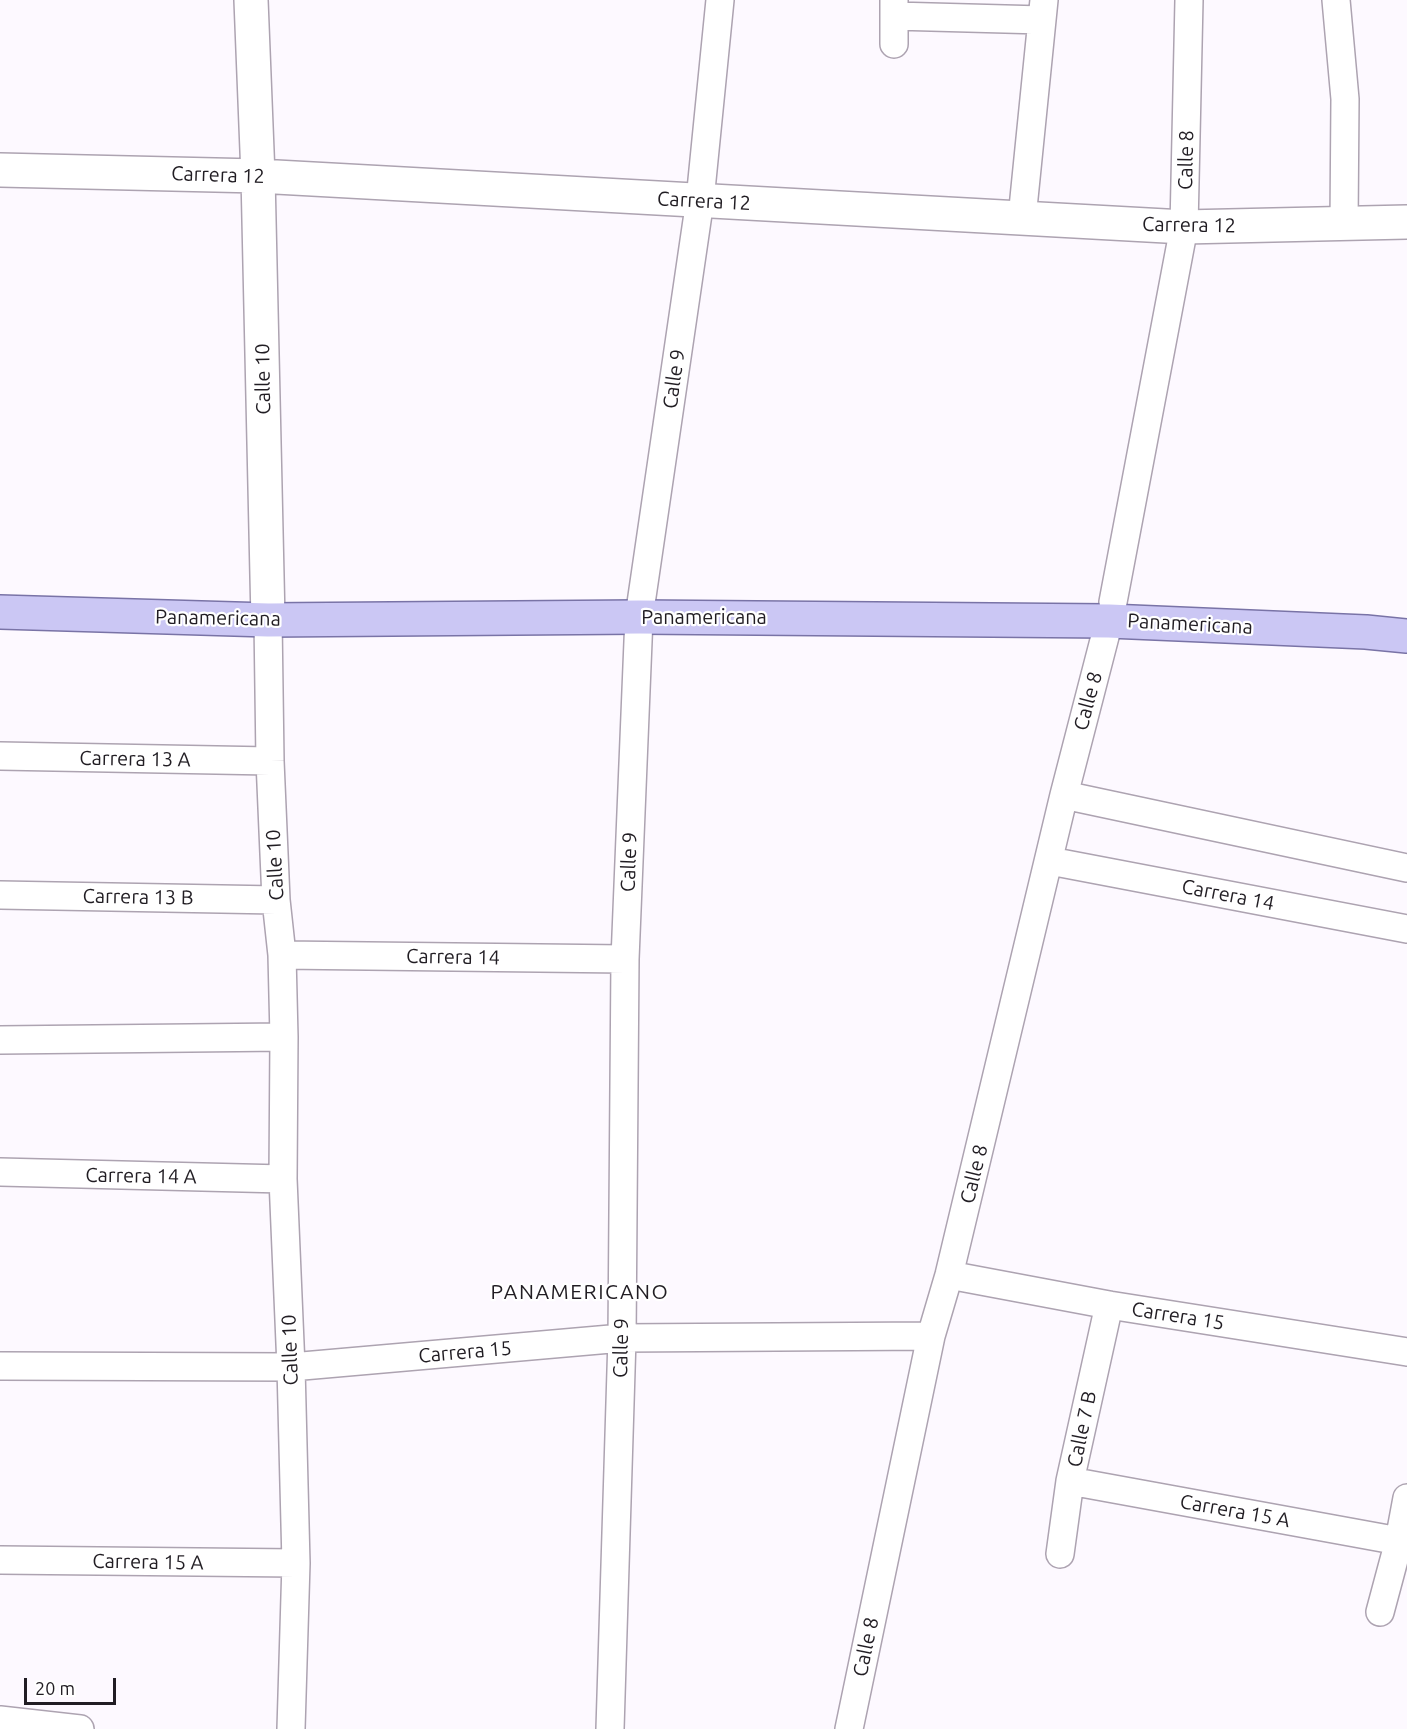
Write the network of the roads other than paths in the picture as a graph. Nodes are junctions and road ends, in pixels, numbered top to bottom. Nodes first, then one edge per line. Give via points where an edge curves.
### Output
1 (251, 0) edge
2 (720, 0) edge
3 (1189, 0) edge
4 (1336, 0) edge
5 (894, 8) edge
6 (1043, 10) edge
7 (894, 44) dead end
8 (0, 170) edge
9 (258, 176) junction
10 (700, 200) junction
11 (1022, 218) junction
12 (1407, 222) edge
13 (1344, 224) junction
14 (1184, 227) junction
15 (0, 593) edge
16 (640, 606) junction
17 (268, 610) junction
18 (1111, 611) junction
19 (0, 612) edge
20 (1407, 617) edge
21 (1407, 636) edge
22 (0, 756) edge
23 (270, 761) junction
24 (1064, 795) junction
25 (1050, 861) junction
26 (1407, 868) edge
27 (0, 895) edge
28 (276, 900) junction
29 (1407, 928) edge
30 (282, 955) junction
31 (625, 959) junction
32 (284, 1037) junction
33 (0, 1040) edge
34 (0, 1172) edge
35 (283, 1179) junction
36 (949, 1275) junction
37 (1109, 1305) junction
38 (931, 1336) junction
39 (622, 1338) junction
40 (1407, 1352) edge
41 (0, 1366) edge
42 (291, 1367) junction
43 (1070, 1481) junction
44 (1407, 1498) edge
45 (1399, 1541) junction
46 (1060, 1554) dead end
47 (0, 1560) edge
48 (296, 1563) junction
49 (1380, 1612) dead end
50 (0, 1720) edge
51 (80, 1729) edge
52 (291, 1729) edge
53 (610, 1729) edge
54 (849, 1729) edge

1 - 9 street, Calle 10
2 - 10 street, Calle 9
3 - 14 street, Calle 8
4 - 13 street via 1345,99
5 - 6 street
5 - 7 street
6 - 11 street
8 - 9 street, Carrera 12
9 - 10 street, Carrera 12
9 - 17 street, Calle 10
10 - 11 street, Carrera 12
10 - 16 street, Calle 9
11 - 14 street, Carrera 12
12 - 13 street, Carrera 12
13 - 14 street, Carrera 12
14 - 18 street, Calle 8
15 - 17 main road, Panamericana
16 - 17 main road, Panamericana
16 - 18 main road, Panamericana
16 - 31 street, Calle 9
17 - 19 main road, Panamericana
17 - 23 street, Calle 10
18 - 20 main road, Panamericana
18 - 21 main road, Panamericana
18 - 24 street, Calle 8
22 - 23 street, Carrera 13 A
23 - 28 street, Calle 10
24 - 25 street, Calle 8
24 - 26 street
25 - 29 street, Carrera 14
25 - 36 street, Calle 8
27 - 28 street, Carrera 13 B
28 - 30 street, Calle 10
30 - 31 street, Carrera 14
30 - 32 street, Calle 10
31 - 39 street, Calle 9
32 - 33 street
32 - 35 street, Calle 10
34 - 35 street, Carrera 14 A
35 - 42 street, Calle 10
36 - 37 street, Carrera 15
36 - 38 street, Calle 8
37 - 40 street, Carrera 15
37 - 43 street, Calle 7 B
38 - 39 street, Carrera 15
38 - 54 street, Calle 8
39 - 42 street, Carrera 15
39 - 53 street, Calle 9
41 - 42 street, Carrera 15
42 - 48 street, Calle 10
43 - 45 street, Carrera 15 A
43 - 46 street, Calle 7 B
44 - 45 street
45 - 49 street
47 - 48 street, Carrera 15 A
48 - 52 street, Calle 10
50 - 51 street

